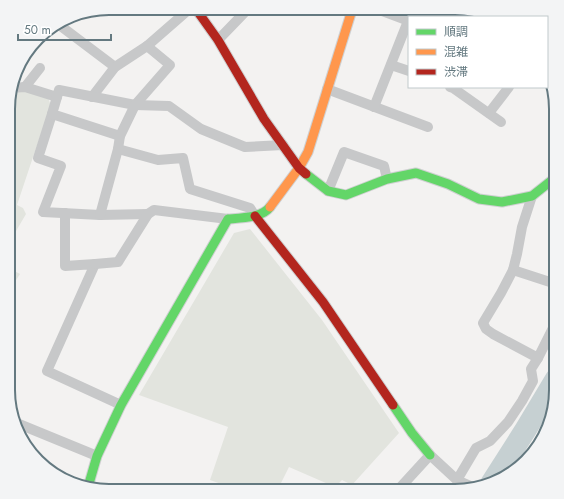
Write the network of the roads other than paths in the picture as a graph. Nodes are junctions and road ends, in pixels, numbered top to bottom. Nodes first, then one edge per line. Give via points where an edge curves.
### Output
1 (183, 15) edge
2 (200, 15) edge
3 (242, 15) edge
4 (350, 15) edge
5 (394, 15) edge
6 (408, 21) edge
7 (408, 23) edge
8 (63, 28) edge
9 (218, 40) junction
10 (147, 46) junction
11 (391, 64) junction
12 (115, 67) junction
13 (40, 68) dead end
14 (408, 71) edge
15 (18, 87) edge
16 (25, 87) junction
17 (453, 88) edge
18 (508, 88) edge
19 (327, 89) junction
20 (57, 97) junction
21 (92, 97) junction
22 (135, 105) junction
23 (374, 107) junction
24 (489, 113) junction
25 (52, 114) junction
26 (501, 122) dead end
27 (428, 127) dead end
28 (120, 136) junction
29 (283, 145) junction
30 (118, 149) junction
31 (299, 168) junction
32 (387, 179) junction
33 (549, 182) edge
34 (328, 191) junction
35 (532, 196) junction
36 (65, 213) junction
37 (148, 214) junction
38 (100, 215) junction
39 (256, 216) junction
40 (228, 219) junction
41 (95, 264) junction
42 (513, 270) junction
43 (549, 282) edge
44 (549, 336) edge
45 (538, 358) junction
46 (122, 405) junction
47 (22, 425) edge
48 (430, 454) junction
49 (97, 456) junction
50 (457, 480) junction
51 (90, 482) edge
52 (465, 483) edge
53 (402, 484) edge

1 - 10 street
2 - 9 street
3 - 9 street
4 - 19 street
5 - 6 street
7 - 11 street
8 - 12 street
9 - 29 street via 264,119
10 - 12 street
10 - 22 street via 170,65
11 - 14 street
11 - 23 street
12 - 21 street
13 - 16 street
15 - 16 street
16 - 20 street
17 - 24 street
18 - 24 street
19 - 23 street
19 - 31 street via 308,152
20 - 21 street via 59,90
20 - 25 street
21 - 22 street
22 - 28 street
22 - 29 street via 168,106 201,129 245,147
23 - 27 street
24 - 26 street
25 - 28 street
25 - 36 street via 38,158 61,166 43,212
28 - 30 street
29 - 31 street
30 - 38 street
30 - 39 street via 158,160 183,158 190,189 250,208
31 - 34 street
31 - 39 street via 268,210
32 - 34 street via 346,195
32 - 34 street via 384,166 344,152
32 - 35 street via 416,173 448,184 479,199 502,202
33 - 35 street
35 - 42 street
36 - 38 street
36 - 41 street via 65,266
37 - 38 street
37 - 40 street via 154,210
37 - 41 street via 118,262
39 - 40 street
39 - 48 street via 323,302 412,433
40 - 46 street
41 - 46 street via 47,371
42 - 43 street
42 - 45 street via 483,323 493,334
44 - 45 street
45 - 50 street via 531,369 532,381 522,401 508,422 490,441 476,448
46 - 49 street
47 - 49 street
48 - 50 street
48 - 53 street
49 - 51 street
50 - 52 street

